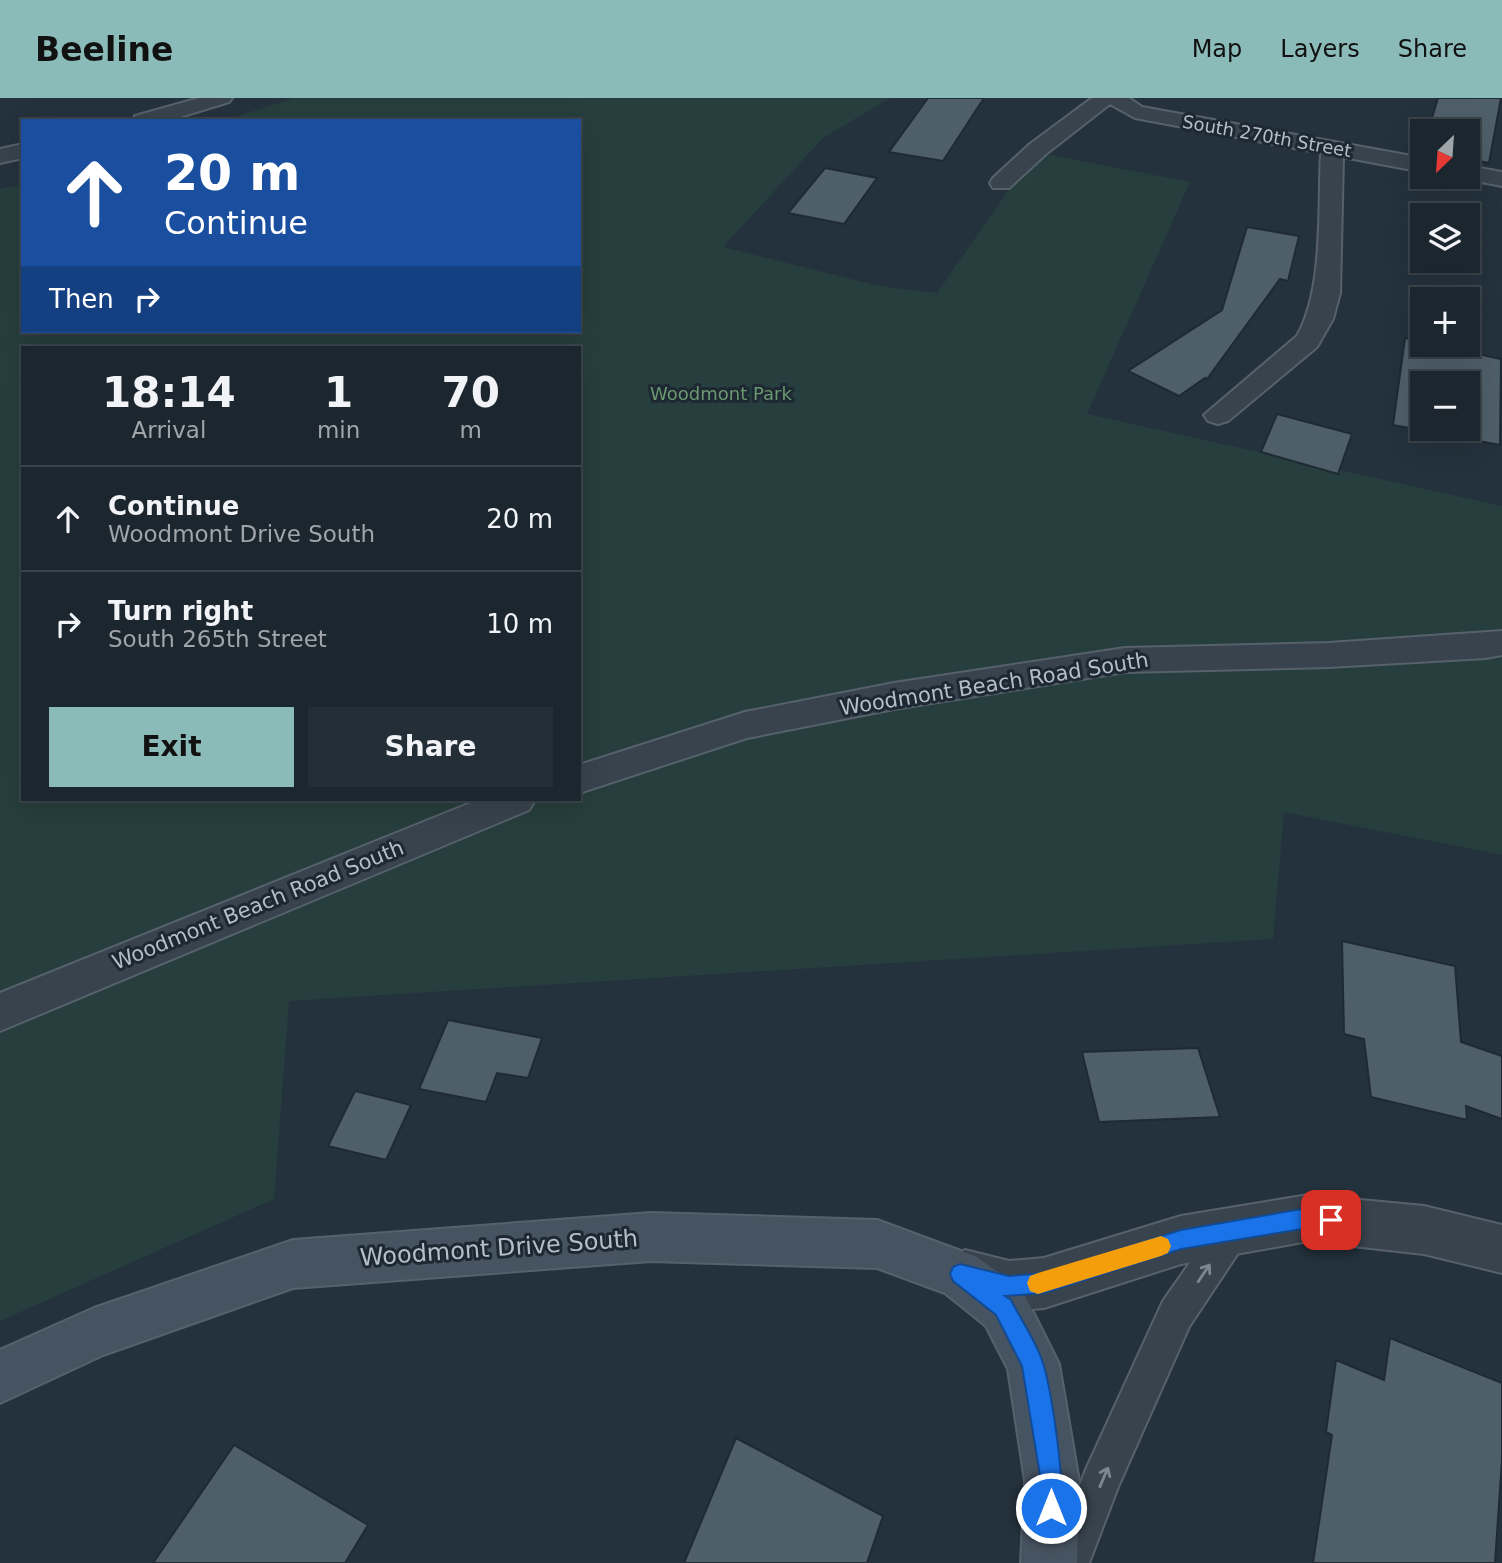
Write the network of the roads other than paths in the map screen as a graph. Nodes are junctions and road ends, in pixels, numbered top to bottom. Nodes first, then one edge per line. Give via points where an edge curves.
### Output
1 (222, 98) edge
2 (1105, 98) edge
3 (1115, 98) edge
4 (150, 119) edge
5 (1332, 149) junction
6 (21, 151) edge
7 (0, 156) edge
8 (1410, 163) edge
9 (1480, 175) edge
10 (1502, 179) edge
11 (1001, 183) dead end
12 (1218, 415) dead end
13 (1502, 643) edge
14 (581, 778) edge
15 (514, 801) edge
16 (0, 1012) edge
17 (1234, 1229) junction
18 (1502, 1249) edge
19 (960, 1274) junction
20 (0, 1377) edge
21 (1049, 1563) edge
22 (1069, 1563) edge

1 - 4 street
2 - 11 street
3 - 5 street, South 270th Street via 1135,112
5 - 8 street, South 270th Street
5 - 12 street via 1327,293 1320,319 1308,341
6 - 7 street
9 - 10 street
13 - 14 street, Woodmont Beach Road South via 1329,655 1125,660 894,696 746,725
15 - 16 street, Woodmont Beach Road South
17 - 18 street via 1308,1218 1424,1230
17 - 19 street via 1181,1240 1044,1283 1009,1286
22 -> 17 lane via 1176,1314
19 - 20 main road, Woodmont Drive South via 877,1244 651,1237 293,1264 94,1333
19 - 21 main road, Woodmont Drive South via 1004,1308 1033,1364 1052,1481

